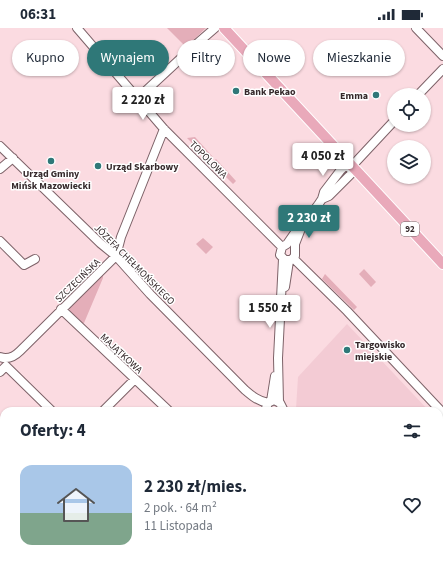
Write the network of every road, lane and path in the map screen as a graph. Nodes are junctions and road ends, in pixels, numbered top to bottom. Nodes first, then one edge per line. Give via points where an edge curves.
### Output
1 (77, 28) edge
2 (215, 28) edge
3 (224, 28) edge
4 (416, 28) edge
5 (443, 56) edge
6 (443, 69) edge
7 (425, 88) edge
8 (137, 99) junction
9 (387, 128) edge
10 (164, 129) junction
11 (0, 146) edge
12 (13, 158) junction
13 (352, 166) junction
14 (0, 170) edge
15 (302, 226) junction
16 (0, 241) edge
17 (284, 246) junction
18 (295, 248) junction
19 (116, 256) junction
20 (35, 259) dead end
21 (289, 259) junction
22 (443, 264) edge
23 (302, 266) junction
24 (288, 272) junction
25 (282, 300) junction
26 (61, 310) junction
27 (4, 360) edge
28 (0, 372) edge
29 (135, 379) junction
30 (270, 405) edge
31 (48, 407) edge
32 (107, 407) edge
33 (165, 407) edge
34 (282, 407) edge
35 (437, 407) edge

1 - 8 street, TOPOLOWA
2 - 8 street
3 - 13 main road, 92
4 - 5 street
6 - 7 street
8 - 10 street, TOPOLOWA
9 - 13 street
10 - 17 street, TOPOLOWA
10 - 19 street via 121,237
11 - 12 street, JÓZEFA CHEŁMOŃSKIEGO
12 - 14 street
12 - 19 street, JÓZEFA CHEŁMOŃSKIEGO
13 - 15 street via 344,167 340,171
13 - 22 main road, 92
15 - 17 street
15 - 18 street
16 - 20 street via 24,265
17 - 18 street via 291,245
17 - 21 street via 280,253
18 - 21 street via 296,254
19 - 26 street, SZCZECIŃSKA
19 - 30 street, JÓZEFA CHEŁMOŃSKIEGO via 256,402
21 - 23 street
21 - 24 street
21 - 25 street via 281,277
23 - 24 street via 294,267
23 - 35 street
24 - 25 street
25 - 30 street via 278,358
26 - 27 street, SZCZECIŃSKA via 20,351
26 - 29 street, MAJĄTKOWA
27 - 28 street, SZCZECIŃSKA
27 - 31 street
29 - 32 street
29 - 33 street, MAJĄTKOWA
30 - 34 street

